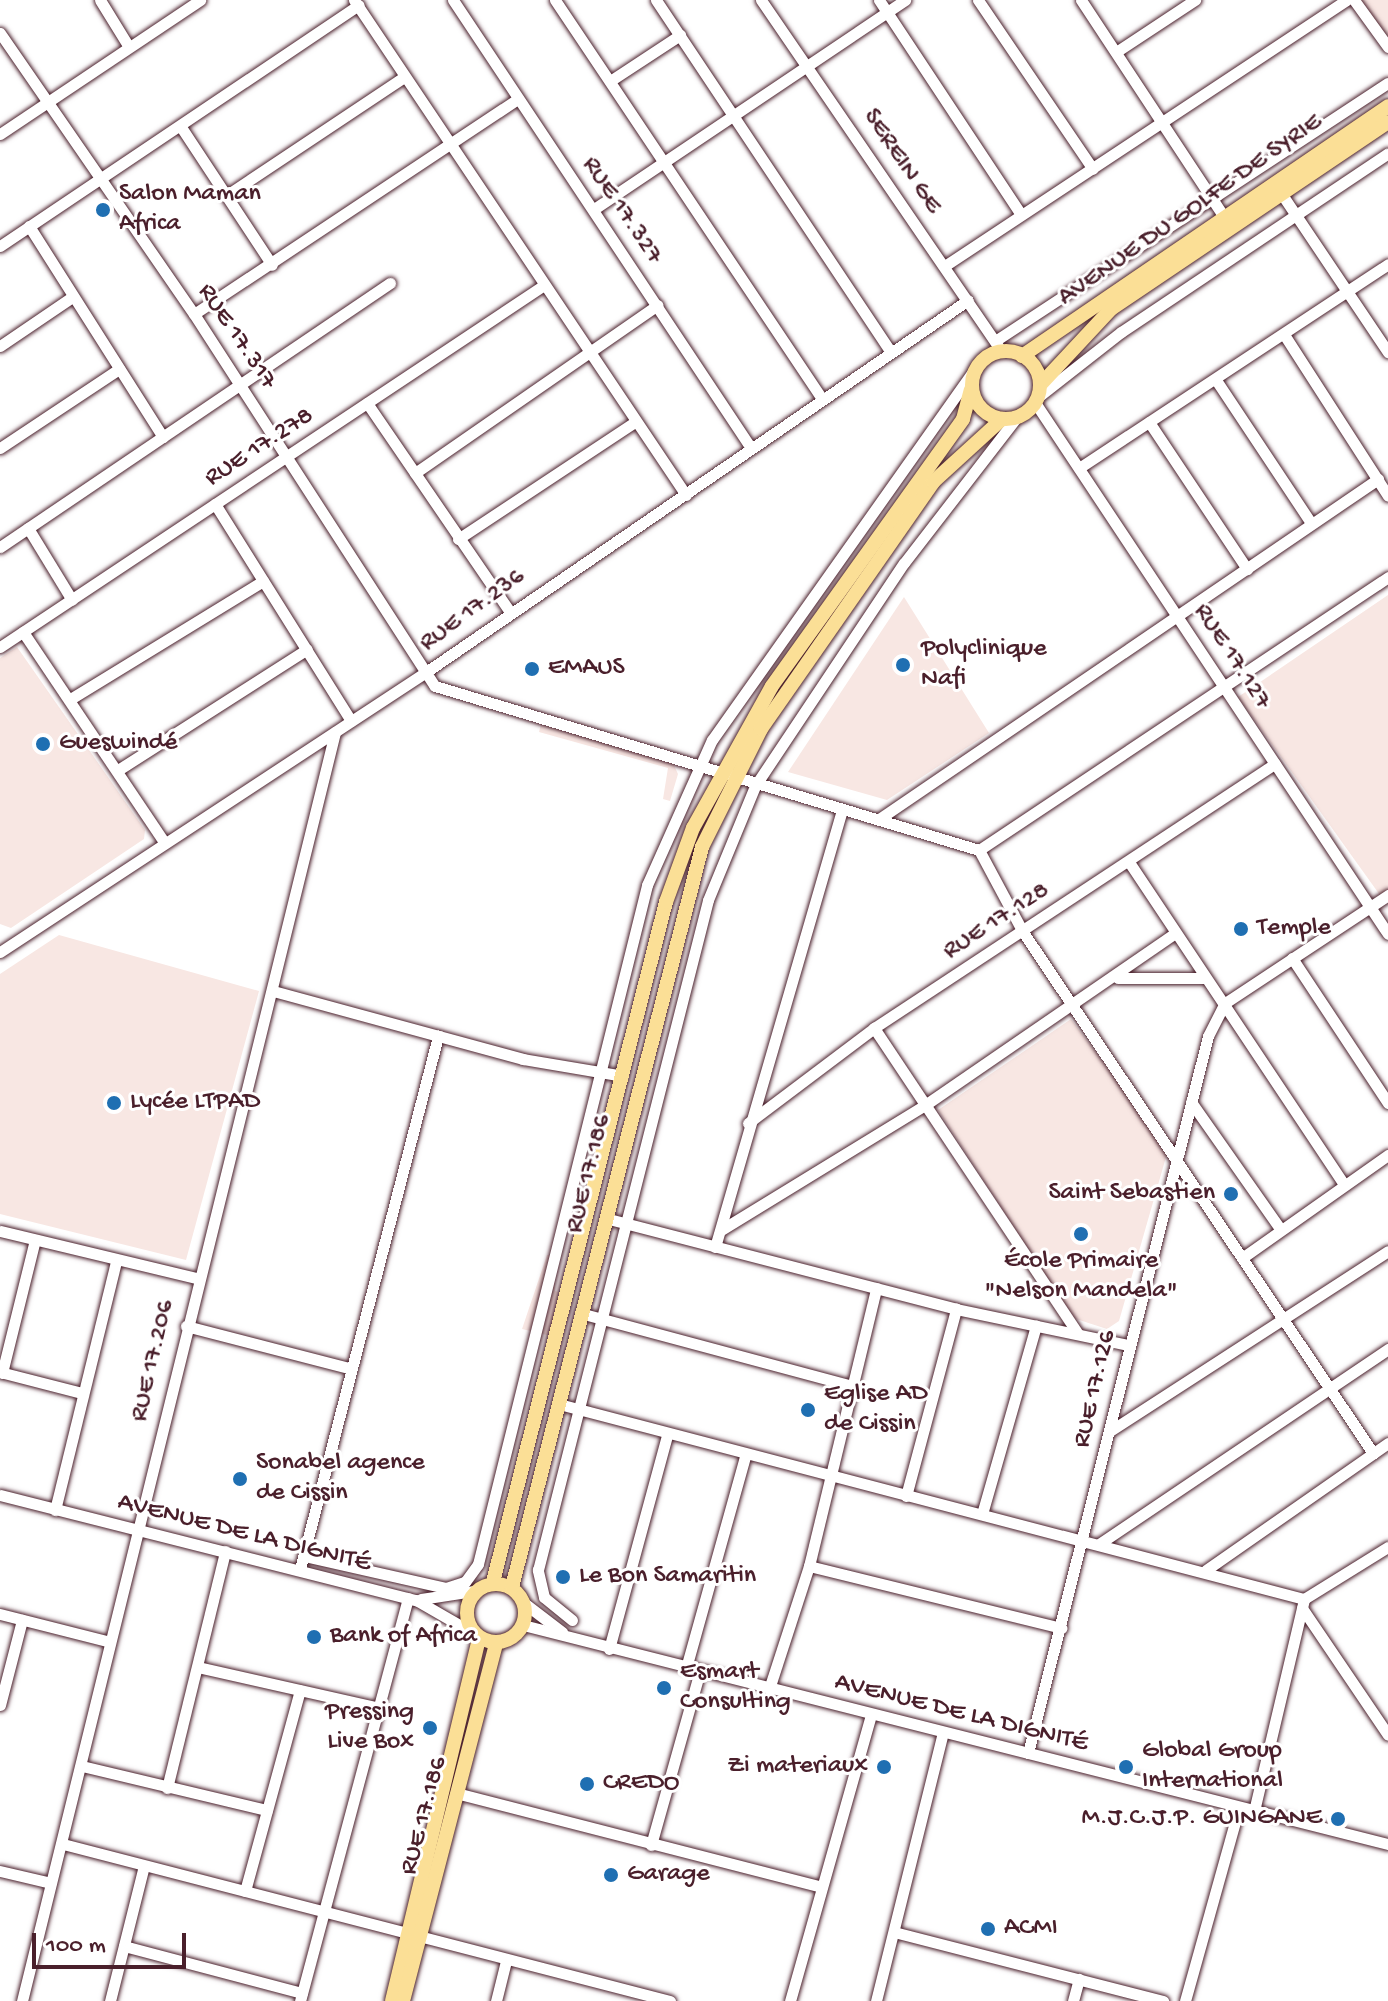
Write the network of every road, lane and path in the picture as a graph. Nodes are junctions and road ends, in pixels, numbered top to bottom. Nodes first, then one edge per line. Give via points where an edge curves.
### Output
1 (100, 0) edge
2 (200, 0) edge
3 (453, 0) edge
4 (555, 0) edge
5 (656, 0) edge
6 (761, 0) edge
7 (879, 0) edge
8 (905, 0) edge
9 (978, 0) edge
10 (1081, 0) edge
11 (1195, 0) edge
12 (1346, 0) edge
13 (1354, 0) edge
14 (356, 3) edge
15 (887, 12) junction
16 (0, 33) edge
17 (680, 35) junction
18 (129, 47) junction
19 (1388, 47) edge
20 (1116, 52) junction
21 (808, 66) junction
22 (404, 77) junction
23 (610, 81) junction
24 (1388, 83) edge
25 (518, 99) junction
26 (50, 100) junction
27 (1388, 106) edge
28 (732, 115) junction
29 (1388, 122) edge
30 (1162, 123) junction
31 (181, 127) junction
32 (0, 134) edge
33 (450, 147) junction
34 (1388, 153) edge
35 (665, 160) junction
36 (1093, 169) junction
37 (99, 179) junction
38 (1281, 193) junction
39 (227, 195) junction
40 (1211, 196) junction
41 (594, 209) junction
42 (1020, 213) junction
43 (1295, 213) junction
44 (1223, 215) junction
45 (29, 226) junction
46 (0, 246) edge
47 (1388, 264) edge
48 (272, 265) junction
49 (946, 265) junction
50 (390, 283) dead end
51 (544, 285) junction
52 (1347, 293) junction
53 (72, 297) junction
54 (968, 300) junction
55 (658, 305) junction
56 (194, 314) junction
57 (1285, 336) junction
58 (0, 346) edge
59 (998, 346) junction
60 (590, 352) junction
61 (891, 352) junction
62 (1388, 352) edge
63 (1022, 356) junction
64 (119, 369) junction
65 (973, 371) junction
66 (1216, 380) junction
67 (242, 386) junction
68 (971, 390) junction
69 (1038, 395) junction
70 (821, 398) junction
71 (367, 403) junction
72 (1010, 418) junction
73 (635, 422) junction
74 (1149, 422) junction
75 (163, 437) junction
76 (0, 448) edge
77 (751, 448) junction
78 (289, 457) junction
79 (1079, 468) junction
80 (415, 473) junction
81 (1378, 479) junction
82 (686, 495) junction
83 (1388, 496) edge
84 (215, 504) junction
85 (1311, 523) junction
86 (28, 528) junction
87 (458, 539) junction
88 (0, 547) edge
89 (1247, 569) junction
90 (1388, 577) edge
91 (263, 581) junction
92 (72, 600) junction
93 (508, 609) junction
94 (1178, 615) junction
95 (23, 632) junction
96 (0, 647) edge
97 (307, 649) junction
98 (426, 672) junction
99 (1224, 688) junction
100 (72, 698) junction
101 (351, 721) junction
102 (335, 732) junction
103 (1275, 764) junction
104 (697, 768) junction
105 (118, 770) junction
106 (717, 774) junction
107 (733, 779) junction
108 (755, 786) junction
109 (841, 812) junction
110 (879, 819) junction
111 (164, 842) junction
112 (979, 850) junction
113 (1129, 862) junction
114 (1388, 895) edge
115 (1370, 907) junction
116 (1023, 932) junction
117 (1175, 933) junction
118 (1388, 934) edge
119 (0, 935) edge
120 (4, 949) edge
121 (1292, 958) junction
122 (1117, 978) junction
123 (1205, 978) junction
124 (273, 991) junction
125 (1225, 1003) junction
126 (1074, 1006) junction
127 (874, 1028) junction
128 (438, 1036) junction
129 (603, 1071) junction
130 (623, 1076) junction
131 (1191, 1102) junction
132 (1388, 1103) edge
133 (925, 1105) junction
134 (748, 1123) junction
135 (1388, 1155) edge
136 (1177, 1160) junction
137 (1344, 1184) junction
138 (605, 1218) junction
139 (625, 1223) junction
140 (721, 1230) junction
141 (1281, 1230) junction
142 (0, 1231) edge
143 (35, 1240) junction
144 (715, 1247) junction
145 (1388, 1251) edge
146 (1242, 1258) junction
147 (116, 1261) junction
148 (196, 1278) junction
149 (876, 1288) junction
150 (956, 1309) junction
151 (580, 1313) junction
152 (602, 1319) junction
153 (1284, 1322) junction
154 (186, 1326) junction
155 (1036, 1326) junction
156 (1077, 1332) junction
157 (1129, 1345) junction
158 (1388, 1349) edge
159 (352, 1369) junction
160 (1, 1372) edge
161 (852, 1386) junction
162 (1330, 1389) junction
163 (82, 1393) junction
164 (559, 1404) junction
165 (581, 1411) junction
166 (1110, 1431) junction
167 (667, 1435) junction
168 (1388, 1443) edge
169 (1373, 1453) junction
170 (745, 1457) junction
171 (829, 1477) junction
172 (0, 1495) edge
173 (906, 1496) junction
174 (55, 1510) junction
175 (982, 1514) junction
176 (135, 1529) junction
177 (1081, 1539) junction
178 (1099, 1544) junction
179 (1388, 1547) edge
180 (225, 1551) junction
181 (304, 1556) junction
182 (809, 1566) junction
183 (300, 1569) junction
184 (1206, 1570) junction
185 (493, 1582) junction
186 (512, 1587) junction
187 (474, 1591) junction
188 (412, 1599) junction
189 (524, 1603) junction
190 (1303, 1604) junction
191 (0, 1614) edge
192 (22, 1620) junction
193 (572, 1620) dead end
194 (523, 1625) junction
195 (1061, 1628) junction
196 (475, 1635) junction
197 (568, 1638) junction
198 (107, 1641) junction
199 (496, 1643) junction
200 (609, 1649) junction
201 (198, 1667) junction
202 (686, 1668) junction
203 (700, 1671) junction
204 (769, 1689) junction
205 (300, 1690) junction
206 (0, 1704) edge
207 (380, 1708) junction
208 (871, 1715) junction
209 (943, 1733) junction
210 (1388, 1735) edge
211 (1028, 1753) junction
212 (82, 1766) junction
213 (167, 1788) junction
214 (456, 1793) junction
215 (1239, 1807) junction
216 (267, 1810) junction
217 (1254, 1811) junction
218 (63, 1844) junction
219 (1388, 1844) edge
220 (651, 1845) junction
221 (144, 1866) junction
222 (0, 1871) edge
223 (51, 1883) junction
224 (819, 1886) junction
225 (245, 1891) junction
226 (325, 1912) junction
227 (894, 1932) junction
228 (413, 1939) junction
229 (124, 1946) junction
230 (506, 1961) junction
231 (1079, 1979) junction
232 (301, 1997) edge
233 (22, 2001) edge
234 (110, 2001) edge
235 (392, 2001) edge
236 (403, 2001) edge
237 (496, 2001) edge
238 (670, 2001) edge
239 (790, 2001) edge
240 (876, 2001) edge
241 (1073, 2001) edge
242 (1163, 2001) edge
243 (1185, 2001) edge

1 - 18 street
2 - 18 street
3 - 25 street, RUE 17.327
4 - 23 street
5 - 17 street
6 - 21 street, SEREIN GE
7 - 15 street
8 - 15 street
9 - 36 street
10 - 20 street
11 - 20 street
12 - 30 street
13 - 19 street
14 - 22 street
14 - 31 street
15 - 21 street
15 - 42 street
16 - 26 street, RUE 17.317
17 - 23 street
17 - 28 street
18 - 26 street
20 - 30 street
21 - 28 street
21 - 49 street, SEREIN GE
22 - 33 street
22 - 39 street
23 - 35 street
24 - 40 street
25 - 33 street
25 - 41 street, RUE 17.327
26 - 32 street
26 - 37 street, RUE 17.317
27 - 44 main road, AVENUE DU GOLFE DE SYRIE
28 - 35 street
28 - 61 street
29 - 38 main road
30 - 36 street
30 - 40 street
31 - 37 street
31 - 39 street
33 - 48 street
33 - 51 street
34 - 43 street
35 - 41 street
35 - 70 street
36 - 42 street
37 - 45 street
37 - 56 street, RUE 17.317
38 - 43 street
38 - 69 main road via 1111,309
39 - 48 street
40 - 44 street
40 - 59 street
41 - 55 street, RUE 17.327
42 - 49 street
43 - 52 street
43 - 69 street
44 - 63 main road, AVENUE DU GOLFE DE SYRIE
45 - 46 street
45 - 53 street
47 - 52 street
48 - 56 street
49 - 54 street, SEREIN GE
50 - 67 street
51 - 60 street
51 - 71 street, RUE 17.278
52 - 57 street
52 - 62 street
53 - 58 street
53 - 64 street
54 - 59 street, SEREIN GE
54 - 61 street, RUE 17.236
55 - 60 street
55 - 77 street, RUE 17.327
56 - 67 street, RUE 17.317
57 - 66 street
57 - 81 street
59 - 63 main road
59 - 65 main road
60 - 73 street
60 - 80 street
61 - 70 street, RUE 17.236
63 - 69 main road via 1036,363
64 - 75 street
64 - 76 street
65 - 68 main road
65 - 104 street via 863,518
66 - 74 street
66 - 85 street
67 - 75 street
67 - 78 street, RUE 17.317
68 - 72 main road via 980,411
68 - 106 main road via 963,419
69 - 72 main road
69 - 79 street, RUE 17.127
70 - 77 street, RUE 17.236
71 - 78 street, RUE 17.278
71 - 80 street
72 - 107 main road, RUE 17.186 via 933,482
72 - 108 street via 904,563
73 - 82 street
73 - 87 street
74 - 79 street
74 - 89 street
75 - 86 street
77 - 82 street, RUE 17.236
78 - 84 street, RUE 17.278
78 - 98 street, RUE 17.317
79 - 94 street, RUE 17.127
80 - 87 street
81 - 83 street
81 - 85 street
82 - 93 street, RUE 17.236
84 - 91 street
84 - 92 street, RUE 17.278
85 - 89 street
86 - 88 street
86 - 92 street
87 - 93 street
89 - 94 street
90 - 99 street
91 - 97 street
91 - 100 street
92 - 95 street, RUE 17.278
93 - 98 street, RUE 17.236
94 - 99 street, RUE 17.127
94 - 110 street
95 - 96 street, RUE 17.278
95 - 100 street
97 - 101 street
97 - 105 street
98 - 101 street, RUE 17.236
98 - 104 street, RUE 17.317 via 455,698
99 - 103 street, RUE 17.127
99 - 112 street
100 - 105 street
101 - 102 street, RUE 17.236
102 - 111 street, RUE 17.236
102 - 124 street, RUE 17.206
103 - 113 street, RUE 17.128
103 - 115 street, RUE 17.127
104 - 106 street, RUE 17.317
104 - 129 street via 647,885
105 - 111 street
106 - 107 street, RUE 17.317
106 - 130 main road via 666,902
107 - 108 street, RUE 17.317
107 - 138 main road, RUE 17.186 via 687,895
108 - 109 street, RUE 17.317
108 - 139 street via 708,900
109 - 110 street, RUE 17.317
109 - 134 street
110 - 112 street, RUE 17.317
111 - 120 street, RUE 17.236
112 - 116 street
113 - 116 street, RUE 17.128
113 - 117 street
114 - 115 street
115 - 118 street, RUE 17.127
115 - 121 street
116 - 126 street
116 - 127 street, RUE 17.128
117 - 122 street
117 - 123 street
119 - 120 street
121 - 125 street
121 - 132 street
122 - 123 street
122 - 126 street
123 - 125 street
124 - 128 street
124 - 148 street, RUE 17.206
125 - 131 street, RUE 17.126 via 1208,1036
125 - 137 street
126 - 133 street
126 - 136 street
127 - 133 street
127 - 134 street, RUE 17.128
128 - 129 street
128 - 159 street
129 - 130 street
129 - 181 street via 478,1564 465,1582 446,1588
130 - 185 main road
131 - 136 street, RUE 17.126
131 - 141 street
133 - 140 street
133 - 156 street
134 - 140 street
135 - 137 street
136 - 146 street
136 - 157 street, RUE 17.126
137 - 141 street
138 - 139 street
138 - 151 main road, RUE 17.186
139 - 144 street
139 - 152 street
140 - 144 street
141 - 146 street
142 - 143 street
143 - 147 street
143 - 160 street
144 - 149 street
145 - 153 street
146 - 153 street
147 - 148 street
147 - 163 street
148 - 154 street, RUE 17.206
149 - 150 street
149 - 161 street
150 - 155 street
150 - 173 street
151 - 152 street
151 - 164 main road, RUE 17.186
152 - 161 street
152 - 165 street
153 - 162 street
153 - 166 street
154 - 159 street
154 - 176 street, RUE 17.206
155 - 156 street
155 - 175 street
156 - 157 street
157 - 166 street, RUE 17.126
158 - 162 street
159 - 181 street
160 - 163 street
161 - 171 street
162 - 169 street
162 - 178 street
163 - 174 street
164 - 165 street
164 - 186 main road, RUE 17.186
165 - 167 street
165 - 193 street via 538,1570 544,1597
166 - 177 street, RUE 17.126
167 - 170 street
167 - 200 street
168 - 169 street
169 - 184 street
170 - 171 street
170 - 202 street
171 - 173 street
171 - 182 street
172 - 174 street, AVENUE DE LA DIGNITÉ
173 - 175 street
174 - 176 street, AVENUE DE LA DIGNITÉ
175 - 177 street
176 - 180 street, AVENUE DE LA DIGNITÉ
176 - 198 street, RUE 17.206
177 - 178 street
177 - 195 street, RUE 17.126
178 - 184 street
179 - 190 street
180 - 183 street, AVENUE DE LA DIGNITÉ
180 - 201 street
181 - 183 street
182 - 195 street
182 - 204 street
183 - 188 street, AVENUE DE LA DIGNITÉ
184 - 190 street
185 - 186 main road
185 - 187 main road
186 - 189 main road
187 - 188 street
187 - 196 main road
188 - 196 street, AVENUE DE LA DIGNITÉ
188 - 207 street
189 - 194 main road
189 - 197 street
190 - 210 street
190 - 217 street
191 - 192 street
192 - 198 street
192 - 206 street
194 - 197 street, AVENUE DE LA DIGNITÉ
194 - 199 main road
195 - 211 street, RUE 17.126
196 - 199 main road
196 - 228 main road
197 - 200 street, AVENUE DE LA DIGNITÉ
198 - 212 street, RUE 17.206
199 - 214 main road, RUE 17.186
200 - 202 street, AVENUE DE LA DIGNITÉ
201 - 205 street
201 - 213 street
202 - 203 street, AVENUE DE LA DIGNITÉ
203 - 204 street, AVENUE DE LA DIGNITÉ
203 - 220 street
204 - 208 street, AVENUE DE LA DIGNITÉ
205 - 207 street
205 - 216 street
207 - 226 street
208 - 209 street, AVENUE DE LA DIGNITÉ
208 - 224 street
209 - 211 street, AVENUE DE LA DIGNITÉ
209 - 227 street
211 - 215 street, AVENUE DE LA DIGNITÉ
212 - 213 street
212 - 218 street, RUE 17.206
213 - 216 street
214 - 220 street
214 - 228 main road, RUE 17.186
215 - 217 street, AVENUE DE LA DIGNITÉ
215 - 243 street
216 - 225 street
217 - 219 street, AVENUE DE LA DIGNITÉ
218 - 221 street
218 - 223 street, RUE 17.206
220 - 224 street
221 - 225 street
221 - 229 street
222 - 223 street
223 - 233 street, RUE 17.206
224 - 239 street
225 - 226 street
226 - 228 street
226 - 232 street
227 - 231 street
227 - 240 street
228 - 230 street
228 - 235 main road
228 - 236 main road, RUE 17.186
229 - 232 street
229 - 234 street
230 - 237 street
230 - 238 street
231 - 241 street
231 - 242 street

